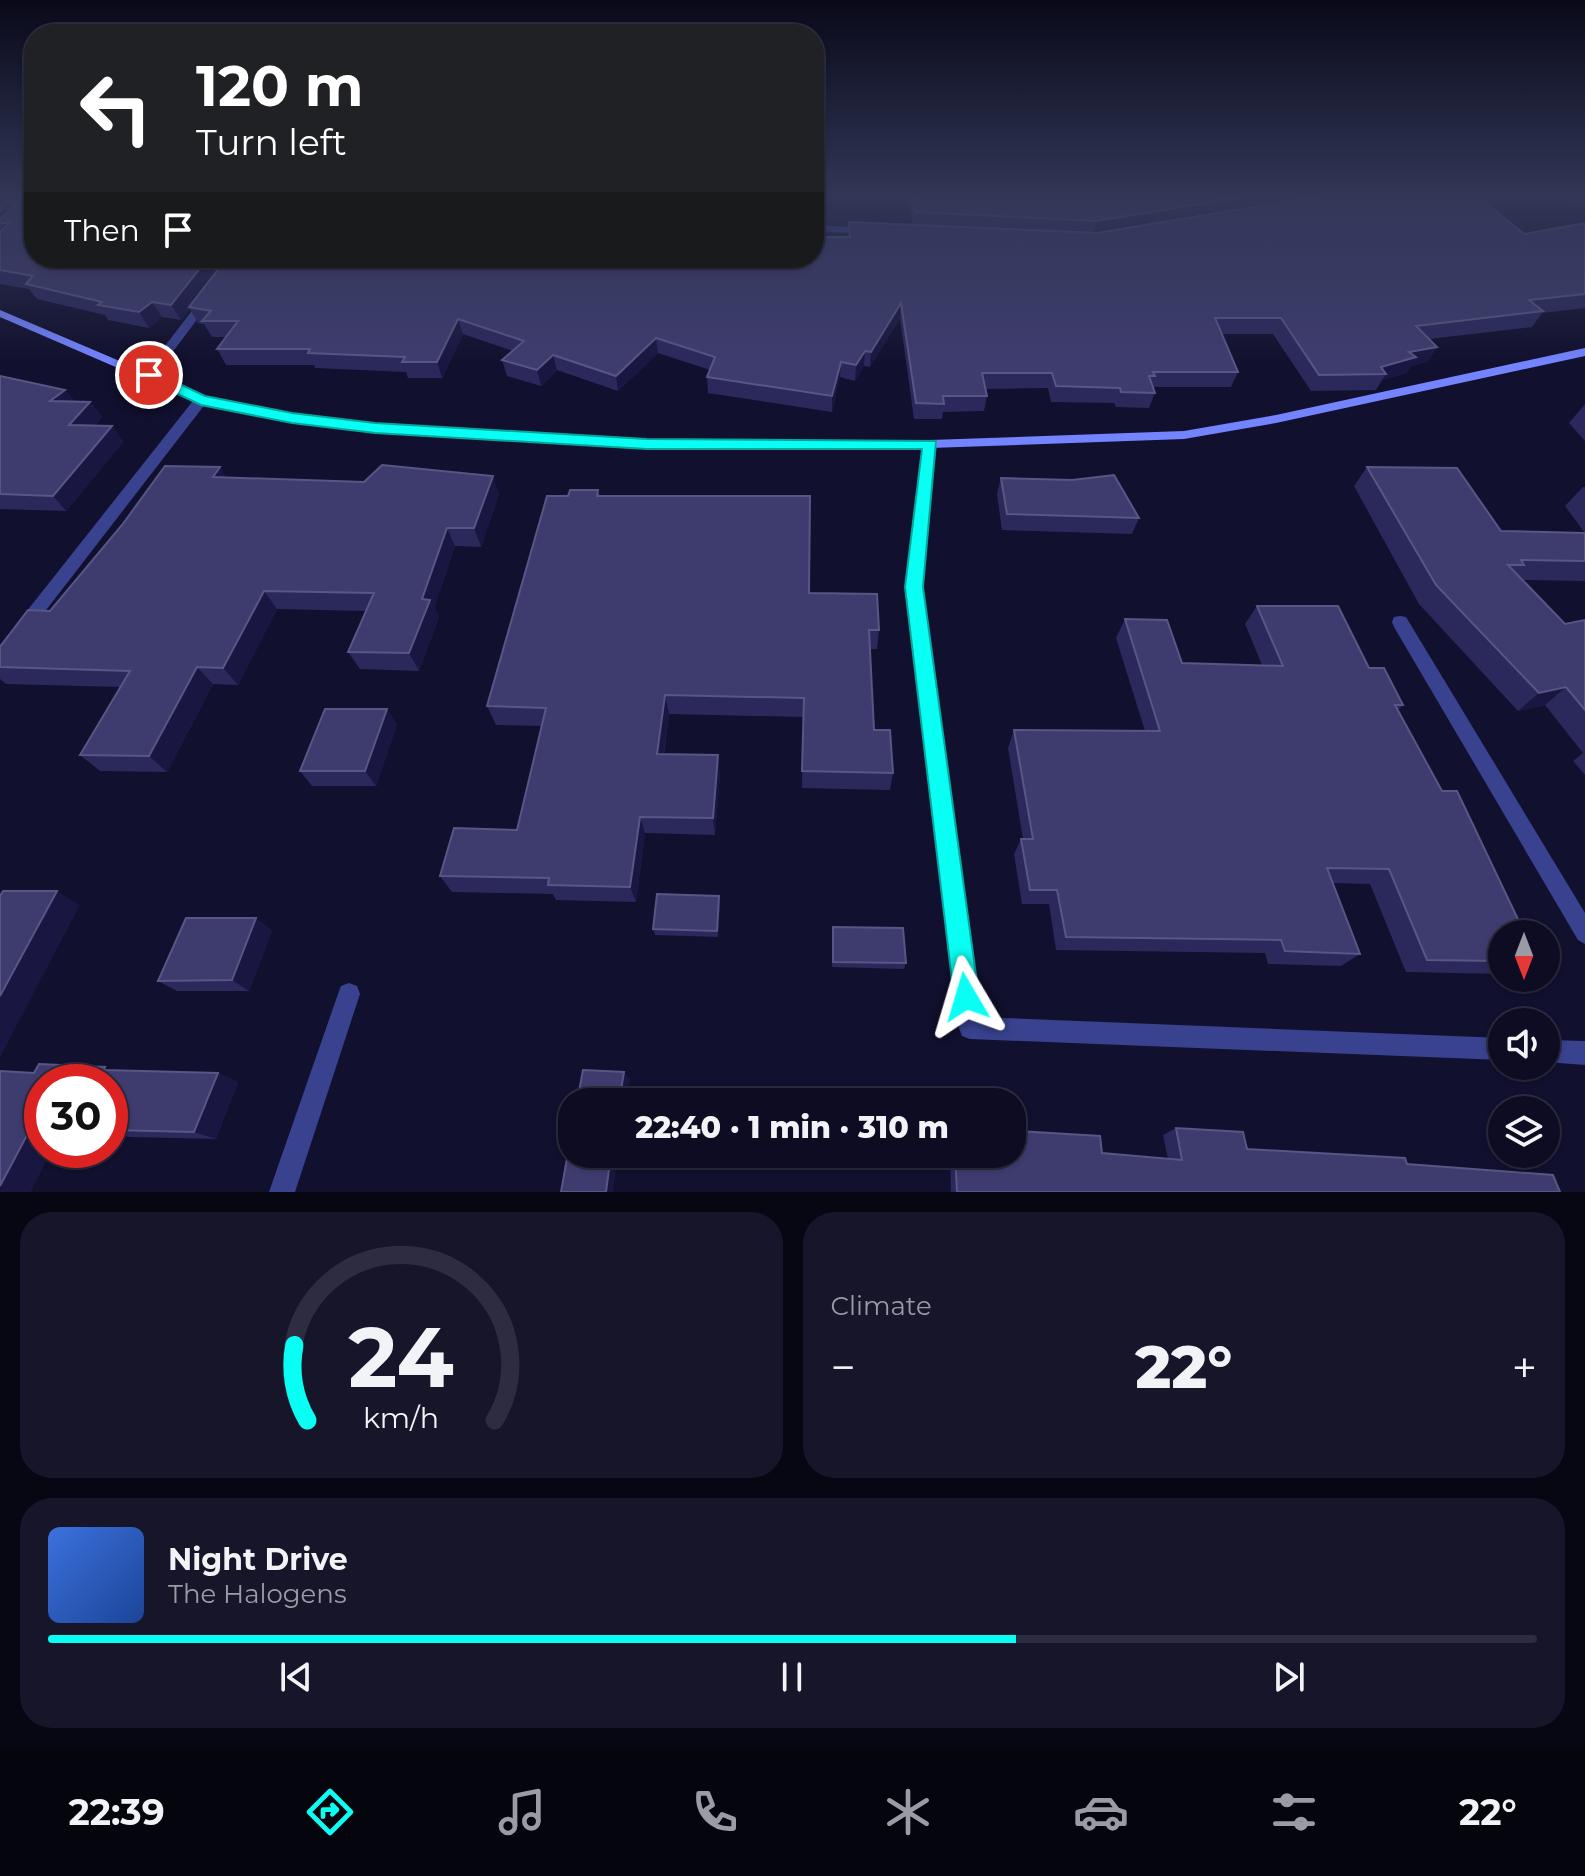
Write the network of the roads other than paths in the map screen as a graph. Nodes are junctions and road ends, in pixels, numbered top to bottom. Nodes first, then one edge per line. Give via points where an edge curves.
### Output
1 (211, 293) edge
2 (0, 313) edge
3 (1584, 354) edge
4 (149, 375) junction
5 (201, 400) junction
6 (930, 444) junction
7 (1400, 622) dead end
8 (0, 657) edge
9 (1585, 933) edge
10 (349, 994) dead end
11 (1488, 1048) edge
12 (1560, 1052) edge
13 (1585, 1053) edge
14 (282, 1192) edge

1 - 4 street
2 - 4 street
3 - 6 street via 1184,435
4 - 5 street
5 - 6 street via 375,428 545,439 760,447
5 - 8 street
6 - 11 street via 914,587 970,1028
7 - 9 street
10 - 14 street
12 - 13 street

